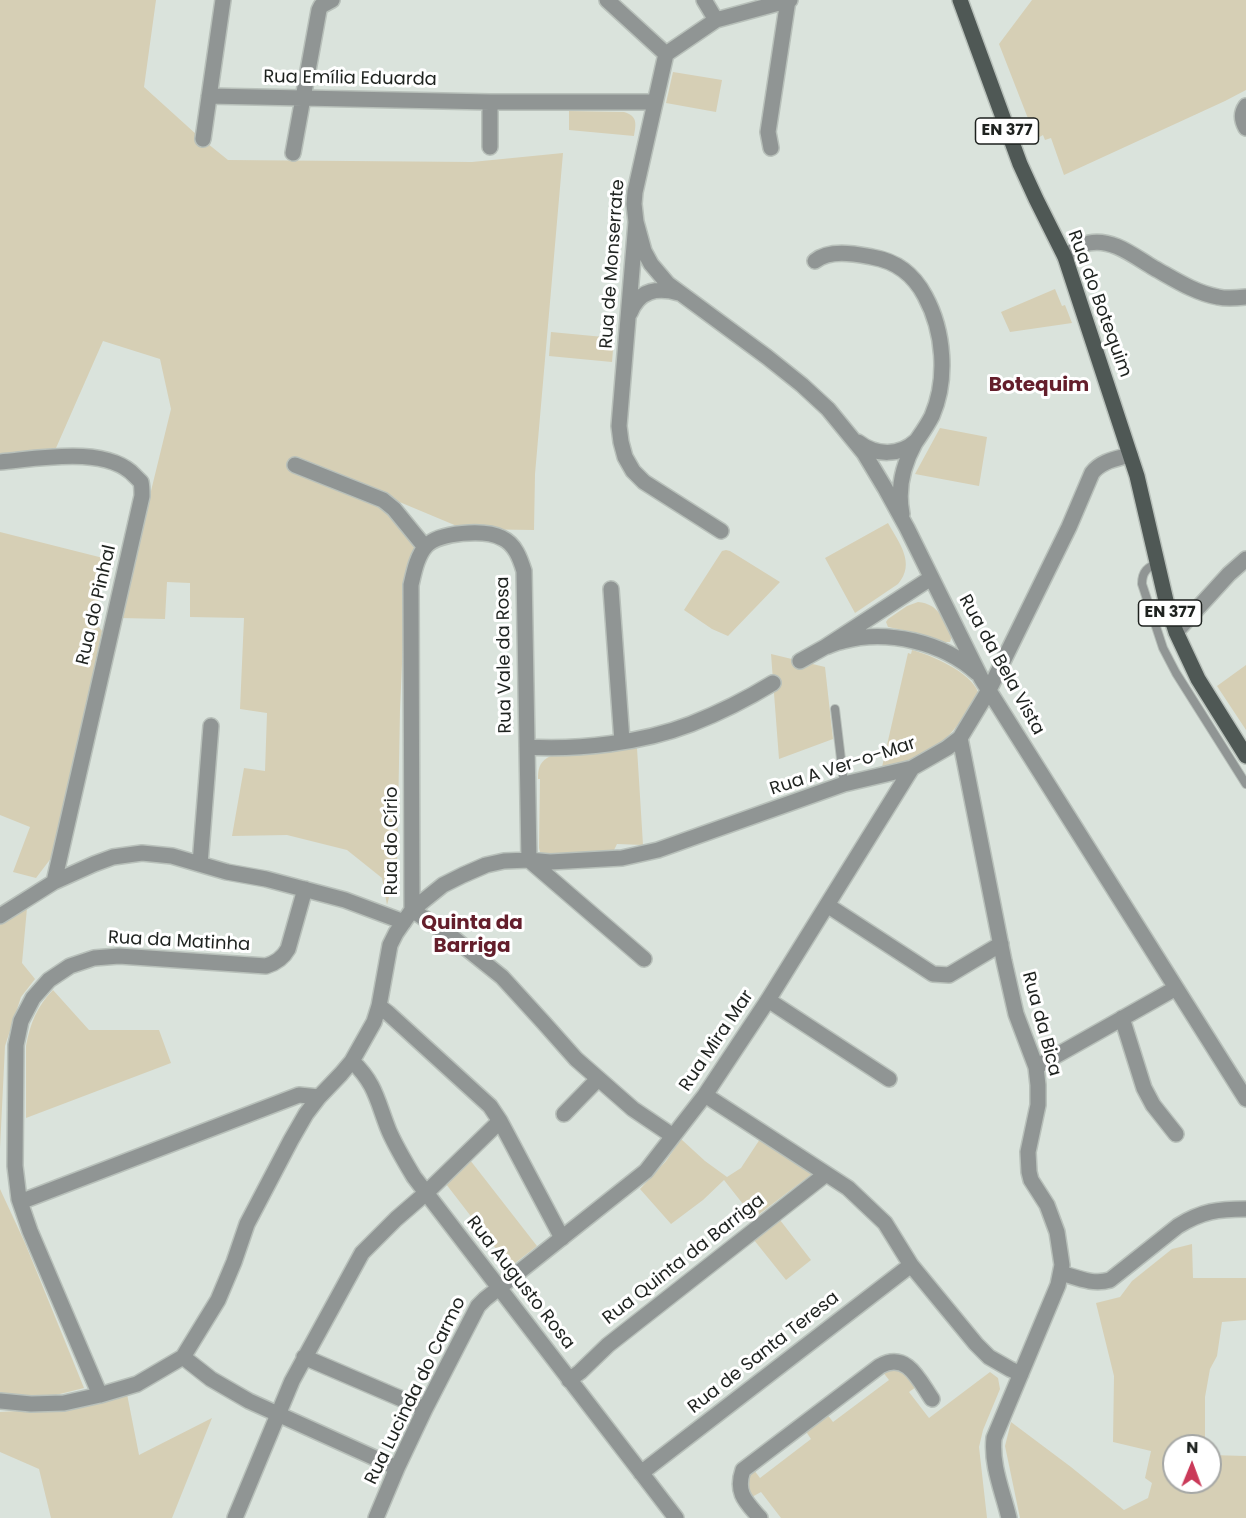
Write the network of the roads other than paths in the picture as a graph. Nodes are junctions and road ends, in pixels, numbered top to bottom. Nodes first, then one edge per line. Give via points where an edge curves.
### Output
1 (223, 0) edge
2 (332, 0) edge
3 (607, 0) edge
4 (704, 0) edge
5 (788, 0) edge
6 (960, 0) edge
7 (716, 20) junction
8 (666, 54) junction
9 (209, 96) junction
10 (303, 98) junction
11 (490, 102) junction
12 (654, 102) junction
13 (1246, 106) edge
14 (1246, 128) edge
15 (203, 139) dead end
16 (490, 147) dead end
17 (771, 148) dead end
18 (293, 153) dead end
19 (636, 222) junction
20 (1065, 257) junction
21 (815, 261) dead end
22 (679, 293) junction
23 (1246, 297) edge
24 (629, 317) junction
25 (922, 434) junction
26 (850, 435) junction
27 (1130, 455) junction
28 (0, 462) edge
29 (295, 465) dead end
30 (907, 528) junction
31 (721, 531) dead end
32 (425, 547) junction
33 (1246, 559) edge
34 (1158, 563) junction
35 (931, 578) junction
36 (611, 589) dead end
37 (1176, 632) junction
38 (825, 647) junction
39 (800, 661) dead end
40 (773, 683) dead end
41 (985, 684) junction
42 (835, 709) dead end
43 (211, 726) dead end
44 (960, 738) junction
45 (622, 741) junction
46 (527, 747) junction
47 (1246, 756) edge
48 (912, 768) junction
49 (844, 784) junction
50 (1246, 784) edge
51 (529, 860) junction
52 (200, 864) junction
53 (54, 882) junction
54 (305, 890) junction
55 (827, 905) junction
56 (0, 916) edge
57 (408, 916) junction
58 (1001, 944) junction
59 (644, 958) dead end
60 (1176, 988) junction
61 (768, 1000) junction
62 (379, 1006) junction
63 (1122, 1018) junction
64 (352, 1060) junction
65 (1036, 1067) junction
66 (889, 1078) dead end
67 (598, 1079) junction
68 (705, 1095) junction
69 (319, 1096) junction
70 (1246, 1099) edge
71 (564, 1114) dead end
72 (500, 1121) junction
73 (1176, 1134) dead end
74 (673, 1136) junction
75 (826, 1174) junction
76 (426, 1193) junction
77 (20, 1202) junction
78 (1246, 1209) edge
79 (562, 1238) junction
80 (911, 1265) junction
81 (1061, 1273) junction
82 (499, 1288) junction
83 (183, 1356) junction
84 (304, 1357) junction
85 (1021, 1374) junction
86 (569, 1380) junction
87 (100, 1395) junction
88 (932, 1399) dead end
89 (0, 1401) edge
90 (425, 1408) junction
91 (277, 1415) junction
92 (397, 1468) junction
93 (641, 1473) junction
94 (235, 1518) edge
95 (376, 1518) edge
96 (676, 1518) edge
97 (760, 1518) edge
98 (1010, 1518) edge

1 - 9 street
2 - 10 street via 319,10
3 - 8 street
4 - 7 street
5 - 7 street
5 - 17 street via 768,132
6 - 20 main road, Rua do Botequim / EN 377 via 1020,164
7 - 8 street
8 - 12 street, Rua de Monserrate
9 - 10 street, Rua Emília Eduarda
9 - 15 street
10 - 11 street, Rua Emília Eduarda
10 - 18 street
11 - 12 street, Rua Emília Eduarda
11 - 16 street
12 - 19 street, Rua de Monserrate via 635,192
13 - 14 street
19 - 22 street, Rua da Bela Vista via 651,264
19 - 24 street, Rua de Monserrate
20 - 23 street via 1089,243 1113,245 1204,293
20 - 27 main road, Rua do Botequim / EN 377
21 - 25 street via 820,256 837,254 880,258 904,270 922,290 936,321 941,357 938,397
22 - 24 street via 648,293 639,298
22 - 26 street, Rua da Bela Vista via 802,385
24 - 31 street, Rua de Monserrate via 620,426 625,457 644,482
25 - 26 street via 906,448 890,452 871,450
25 - 30 street via 903,473 900,495
26 - 30 street, Rua da Bela Vista
27 - 34 main road, EN 377
27 - 41 street, Rua A Ver-o-Mar via 1104,463 1092,473 1069,527
28 - 53 street, Rua do Pinhal via 72,456 100,458 131,471 141,482 142,496
29 - 32 street via 383,500
30 - 35 street, Rua da Bela Vista
32 - 46 street, Rua Vale da Rosa via 435,538 484,534 501,537 520,558 524,572
32 - 57 street, Rua do Círio via 411,585
33 - 37 street
34 - 37 main road, EN 377
34 - 50 lane via 1148,567 1142,584 1163,648
35 - 38 street
35 - 41 street, Rua da Bela Vista
36 - 45 street
37 - 47 main road, EN 377 via 1198,679
38 - 39 street
38 - 41 street via 864,637 911,641 954,656
40 - 45 street via 689,724
41 - 44 street, Rua A Ver-o-Mar
41 - 60 street, Rua da Bela Vista
42 - 49 lane
43 - 52 street
44 - 48 street, Rua A Ver-o-Mar
44 - 58 street, Rua da Bica
45 - 46 street
46 - 51 street, Rua Vale da Rosa
48 - 49 street, Rua A Ver-o-Mar
48 - 55 street, Rua Mira Mar
49 - 51 street, Rua A Ver-o-Mar via 658,850 622,858
51 - 57 street, Rua A Ver-o-Mar via 504,861 463,874 443,885
51 - 59 street
52 - 53 street via 157,854 127,855 94,864
52 - 54 street
53 - 56 street
54 - 57 street
54 - 77 street, Rua da Matinha via 288,949 272,964 106,956 70,966 40,988 24,1015 16,1045 15,1166
55 - 58 street via 933,974 949,975
55 - 61 street, Rua Mira Mar
57 - 62 street, Rua do Círio via 390,945
57 - 67 street via 451,936 502,977
58 - 65 street, Rua da Bica via 1016,1014
60 - 63 street
60 - 70 street, Rua da Bela Vista
61 - 66 street
61 - 68 street, Rua Mira Mar
62 - 64 street, Rua do Círio
62 - 72 street via 490,1107
63 - 65 street
63 - 73 street via 1144,1088
64 - 69 street, Rua do Círio
64 - 76 street, Rua Augusto Rosa via 374,1088 397,1147
65 - 81 street, Rua da Bica via 1038,1105 1028,1164 1031,1180 1047,1205 1057,1232
67 - 71 street
67 - 74 street
68 - 74 street, Rua Mira Mar
68 - 75 street
69 - 77 street via 299,1095
69 - 83 street, Rua do Círio via 272,1173 247,1224 218,1300
72 - 76 street
72 - 79 street
74 - 79 street, Rua Mira Mar via 646,1171
75 - 80 street via 865,1202 885,1223
75 - 86 street, Rua Quinta da Barriga
76 - 82 street, Rua Augusto Rosa
76 - 84 street via 362,1253
77 - 87 street, Rua da Matinha
78 - 81 street via 1211,1211 1189,1220 1110,1280 1089,1282
79 - 82 street, Rua Mira Mar
80 - 85 street via 989,1357
80 - 93 street, Rua de Santa Teresa
81 - 85 street, Rua da Bica
82 - 86 street, Rua Augusto Rosa
82 - 90 street, Rua Lucinda do Carmo via 478,1306
83 - 87 street, Rua do Círio via 137,1384
83 - 91 street via 211,1378
84 - 90 street
84 - 91 street
85 - 98 street, Rua da Bica via 993,1445
86 - 93 street, Rua Augusto Rosa
87 - 89 street, Rua do Círio via 32,1404
88 - 97 street via 905,1363 894,1361 880,1366 743,1470 742,1497
90 - 92 street, Rua Lucinda do Carmo
91 - 92 street
91 - 94 street
92 - 95 street, Rua Lucinda do Carmo
93 - 96 street, Rua Augusto Rosa

